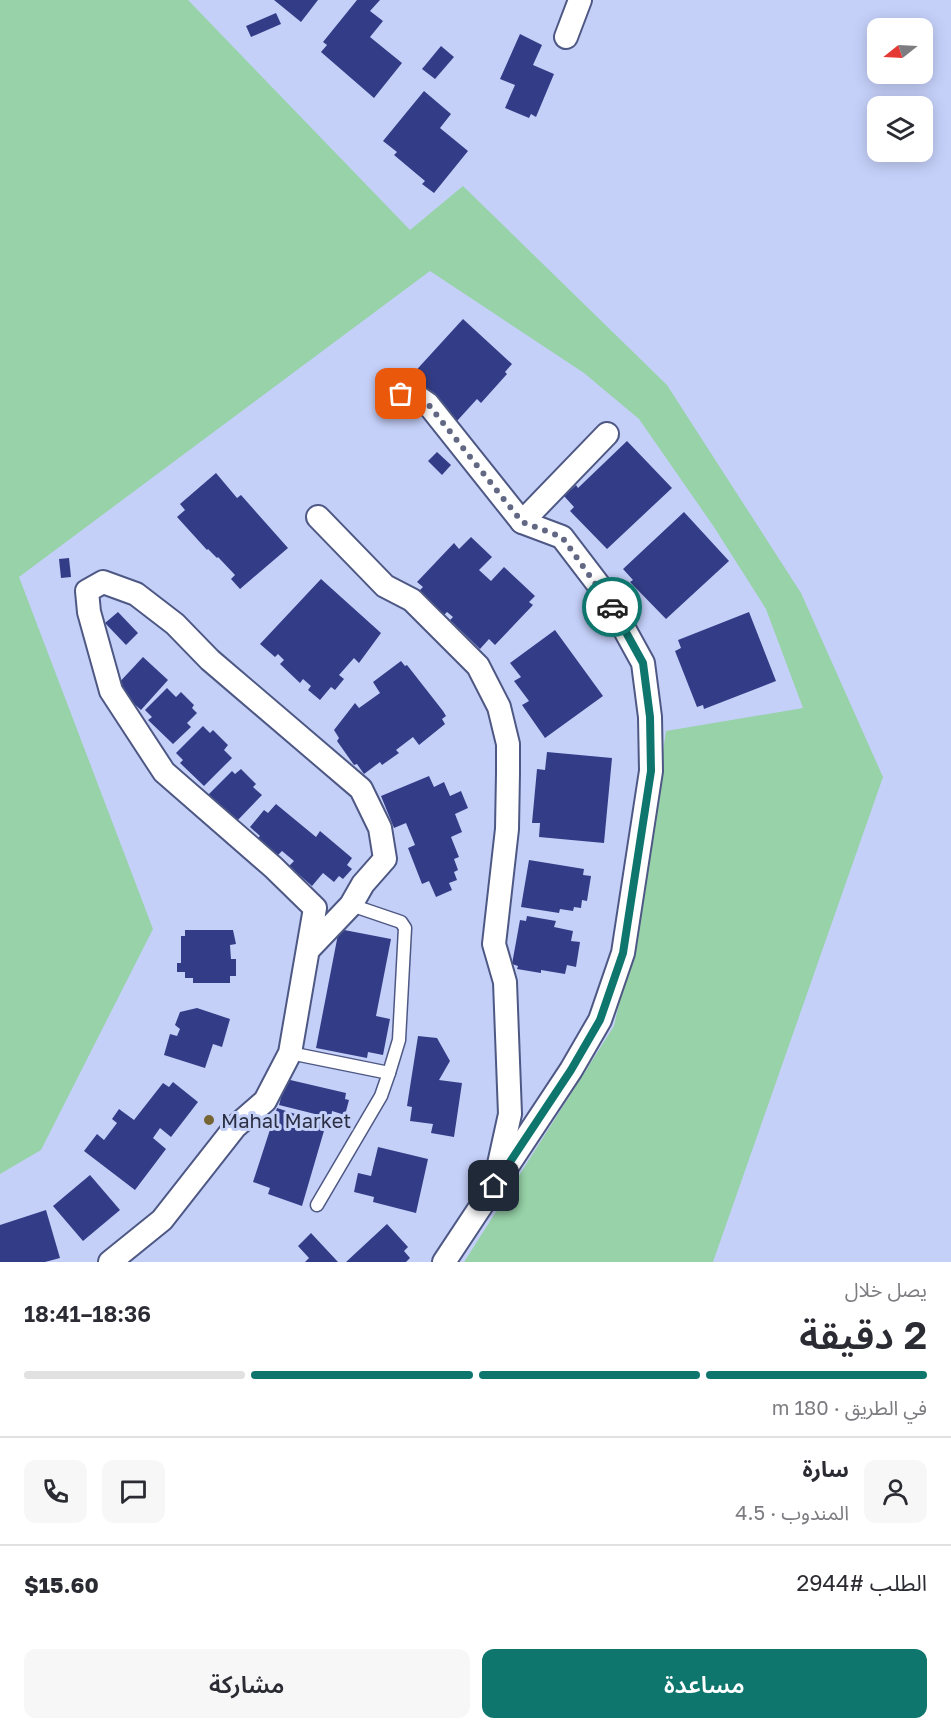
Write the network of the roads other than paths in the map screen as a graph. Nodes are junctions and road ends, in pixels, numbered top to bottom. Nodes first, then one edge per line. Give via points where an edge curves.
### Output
1 (580, 0) edge
2 (566, 37) dead end
3 (401, 394) dead end
4 (607, 434) dead end
5 (318, 517) dead end
6 (522, 522) junction
7 (351, 905) junction
8 (308, 950) junction
9 (290, 1053) junction
10 (389, 1073) junction
11 (494, 1186) junction
12 (317, 1205) dead end
13 (110, 1262) edge
14 (444, 1262) edge

1 - 2 street
3 - 6 street via 415,395 428,404
4 - 6 street
5 - 11 street via 385,586 412,600 478,666 499,707 508,744 507,829 494,944 506,982 510,1114
6 - 11 street via 562,537 604,592 643,663 651,771 623,953 600,1020
7 - 8 street
7 - 8 street via 385,859 380,828 361,789 136,594 103,582 87,591 88,612 111,691 164,772 315,908
7 - 10 lane via 401,921 405,928 399,1040
8 - 9 street
9 - 10 lane
9 - 13 street via 265,1101 235,1127 162,1220
10 - 12 lane via 381,1096
11 - 14 street

